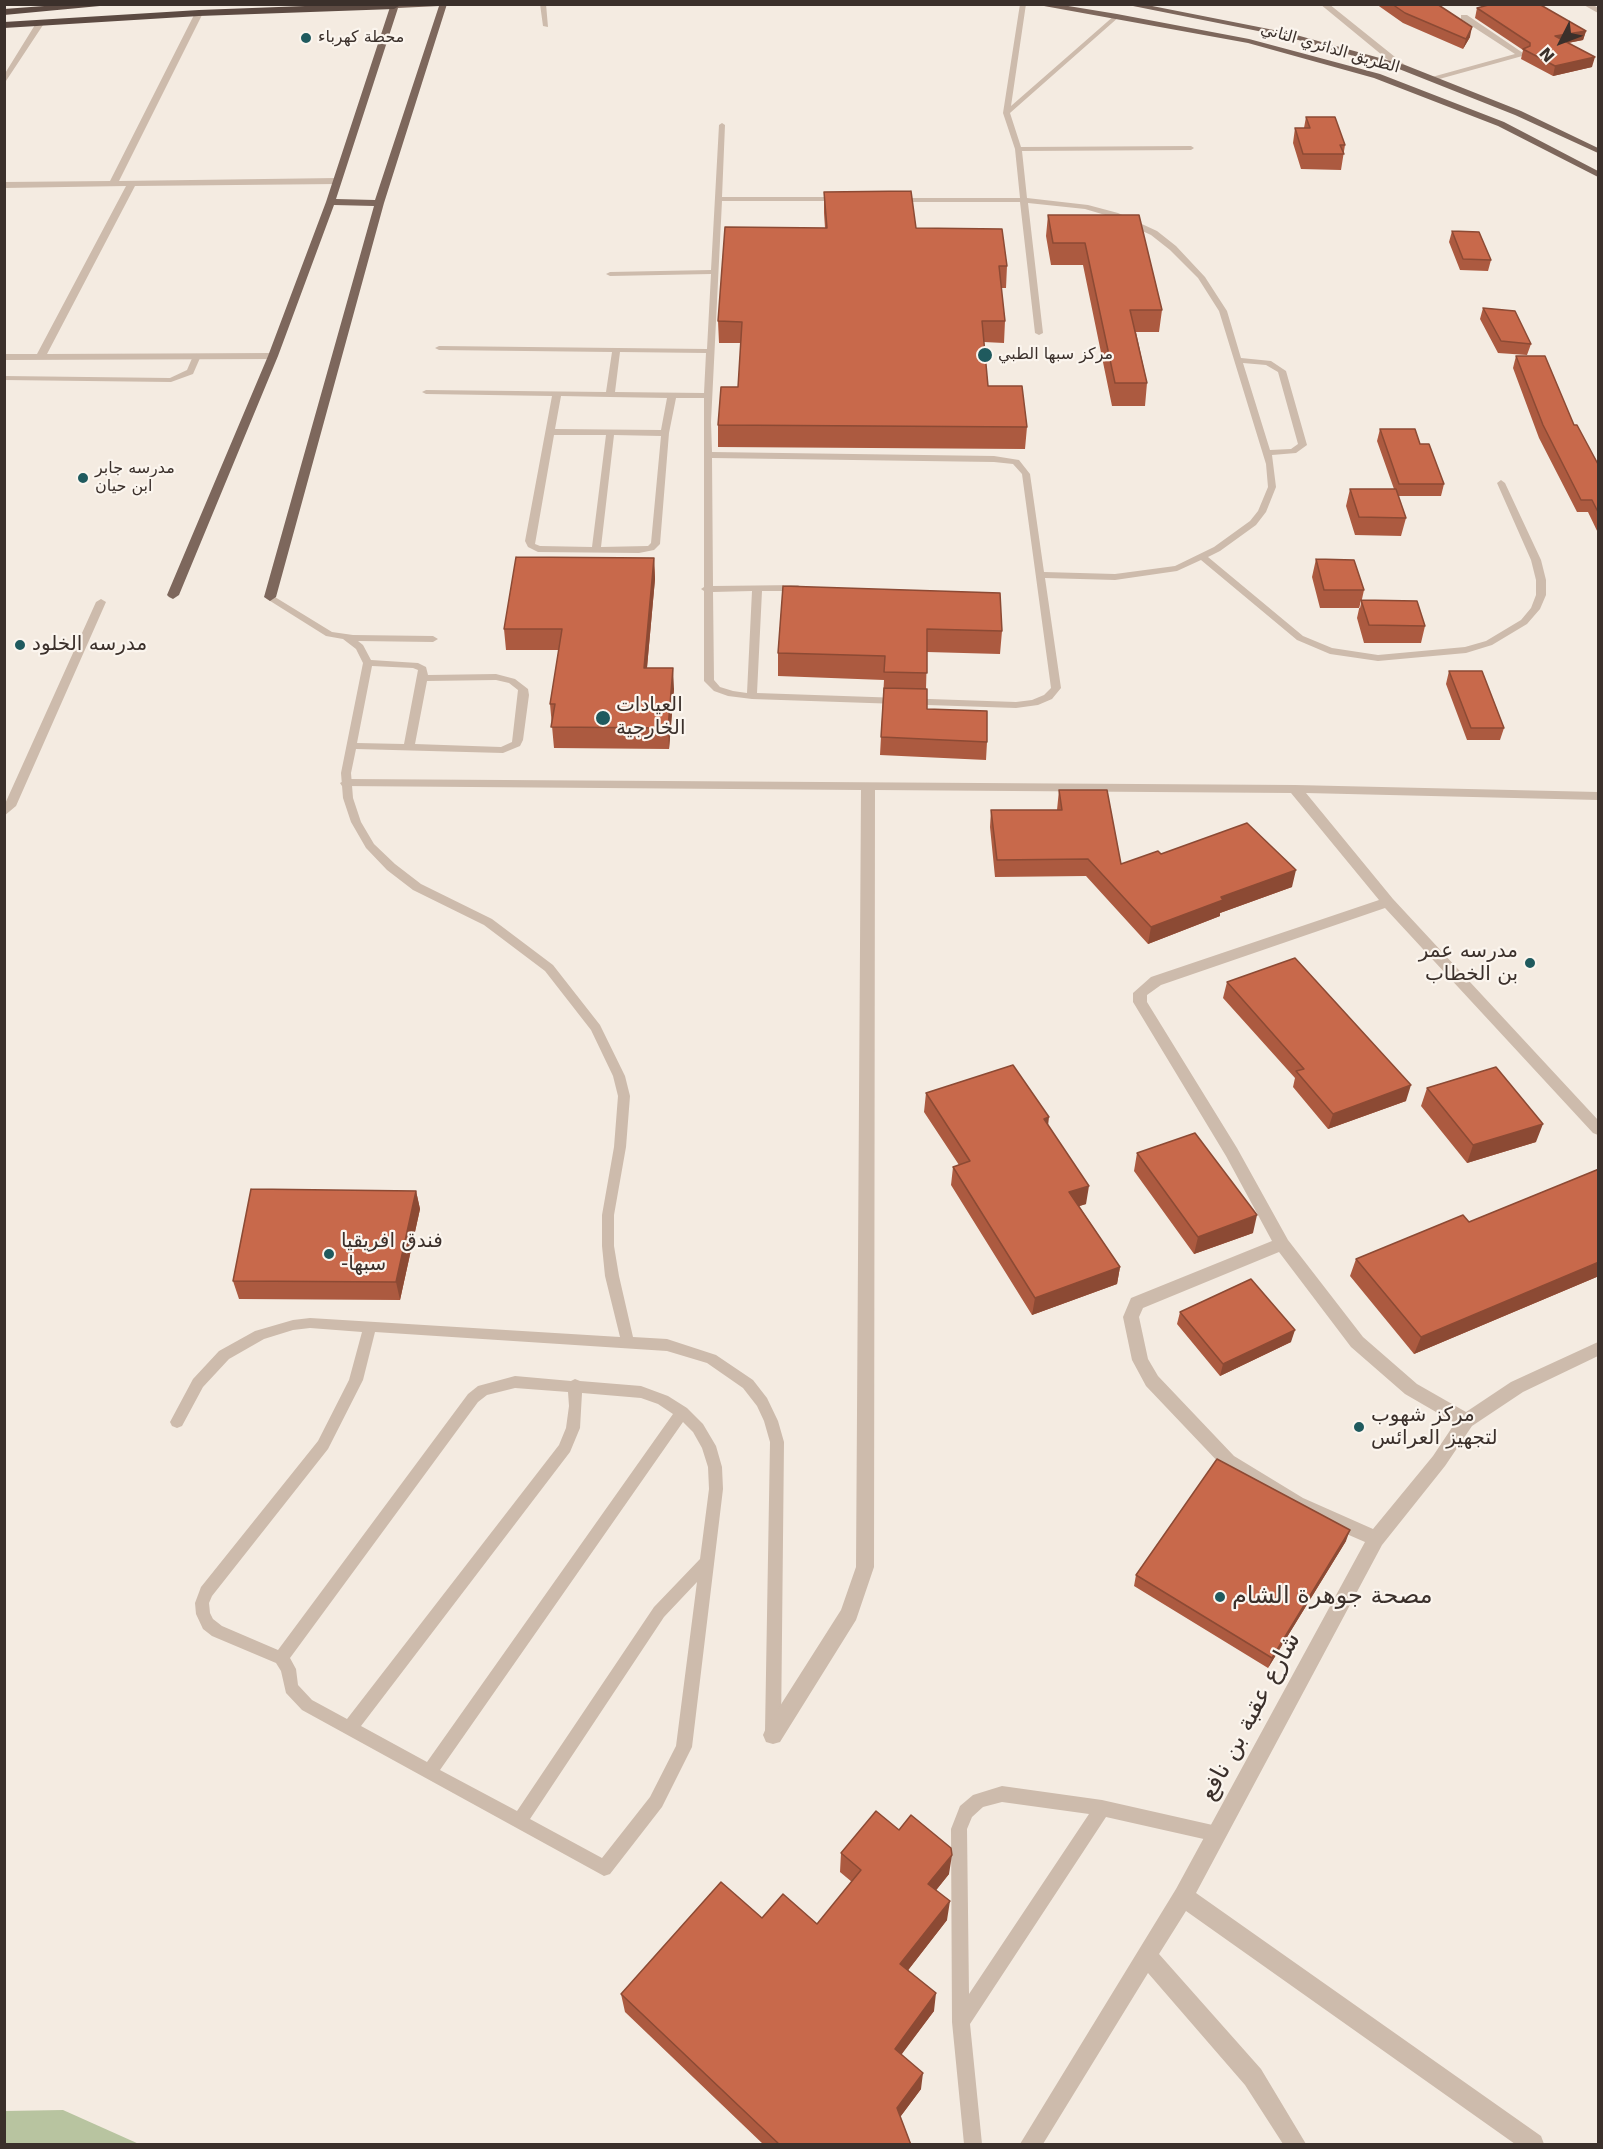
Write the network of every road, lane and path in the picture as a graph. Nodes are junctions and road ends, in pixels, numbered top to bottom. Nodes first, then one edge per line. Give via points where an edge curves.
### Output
1 (117, 4) edge
2 (436, 4) edge
3 (443, 4) edge
4 (543, 4) edge
5 (1023, 4) edge
6 (1038, 4) edge
7 (1127, 4) edge
8 (1324, 4) edge
9 (1586, 4) edge
10 (395, 5) edge
11 (313, 6) edge
12 (1599, 11) edge
13 (4, 12) edge
14 (199, 13) junction
15 (1117, 16) junction
16 (1464, 17) dead end
17 (41, 22) junction
18 (4, 25) edge
19 (546, 26) dead end
20 (1402, 67) junction
21 (1435, 79) junction
22 (4, 82) edge
23 (1006, 113) junction
24 (722, 125) dead end
25 (1018, 148) junction
26 (1191, 148) dead end
27 (1599, 151) edge
28 (1599, 174) edge
29 (337, 181) junction
30 (4, 185) edge
31 (112, 185) junction
32 (131, 185) junction
33 (719, 199) junction
34 (847, 199) edge
35 (882, 200) edge
36 (1023, 200) junction
37 (331, 202) junction
38 (379, 203) junction
39 (715, 272) junction
40 (610, 274) dead end
41 (1039, 333) dead end
42 (439, 348) dead end
43 (616, 350) junction
44 (711, 351) junction
45 (273, 356) junction
46 (4, 357) edge
47 (40, 357) junction
48 (196, 358) junction
49 (1238, 360) junction
50 (4, 378) edge
51 (426, 392) dead end
52 (557, 394) junction
53 (610, 395) junction
54 (672, 396) junction
55 (708, 396) junction
56 (550, 432) junction
57 (610, 433) junction
58 (665, 433) junction
59 (1267, 453) junction
60 (708, 455) junction
61 (1501, 483) dead end
62 (596, 550) junction
63 (1203, 557) junction
64 (1041, 574) junction
65 (757, 588) junction
66 (807, 588) edge
67 (706, 589) junction
68 (173, 595) dead end
69 (270, 597) joint
70 (101, 602) dead end
71 (347, 638) junction
72 (433, 639) dead end
73 (368, 663) junction
74 (423, 678) junction
75 (752, 696) junction
76 (351, 746) junction
77 (409, 747) junction
78 (346, 783) junction
79 (868, 786) junction
80 (1295, 789) junction
81 (1599, 796) edge
82 (4, 813) edge
83 (1388, 902) junction
84 (1599, 1129) edge
85 (1282, 1244) junction
86 (370, 1326) junction
87 (628, 1342) junction
88 (1599, 1349) edge
89 (575, 1385) junction
90 (682, 1412) junction
91 (1466, 1421) junction
92 (177, 1422) dead end
93 (1376, 1539) junction
94 (706, 1563) junction
95 (281, 1658) junction
96 (349, 1729) junction
97 (773, 1735) joint
98 (429, 1772) junction
99 (1102, 1808) junction
100 (519, 1822) junction
101 (1217, 1834) junction
102 (1183, 1896) junction
103 (1147, 1956) junction
104 (961, 2022) junction
105 (973, 2145) edge
106 (1031, 2145) edge
107 (1295, 2145) edge
108 (1533, 2145) edge

1 - 13 highway
2 - 10 main road
3 - 38 main road
4 - 19 lane
5 - 23 lane
6 - 15 main road, الطريق الدائري الثاني
7 - 20 main road, الطريق الدائري الثاني via 1278,32
8 - 20 street
9 - 12 street
10 - 11 highway
10 - 29 main road
11 - 14 highway
14 - 17 highway
14 - 31 street
15 - 23 lane
15 - 28 main road, الطريق الدائري الثاني via 1250,41 1377,76 1501,124
16 - 21 street via 1522,55
17 - 18 highway
17 - 22 street
20 - 21 main road, الطريق الدائري الثاني
21 - 27 main road, الطريق الدائري الثاني
23 - 25 lane
24 - 33 lane
25 - 26 lane
25 - 36 lane
29 - 32 street
29 - 37 main road
30 - 31 street
31 - 32 street
32 - 47 street
33 - 34 lane
33 - 39 lane
35 - 36 lane
36 - 41 lane
36 - 49 lane via 1100,211 1135,223 1164,240 1213,294 1223,311
37 - 38 main road
37 - 45 main road
38 - 69 main road
39 - 40 lane
39 - 44 lane
42 - 43 lane
43 - 44 lane
43 - 53 lane
44 - 55 lane
45 - 48 street
45 - 68 main road
46 - 47 street
47 - 48 street
48 - 50 lane via 190,372 171,380
49 - 59 lane
49 - 59 lane via 1268,363 1282,370 1302,445 1293,451
51 - 52 lane
52 - 53 lane
52 - 56 lane
53 - 54 lane
54 - 55 lane
54 - 58 lane
55 - 60 lane
56 - 57 lane
56 - 62 lane via 531,545 543,550
57 - 58 lane
57 - 62 lane
58 - 62 lane via 656,544 645,550
59 - 63 lane via 1272,488 1262,512 1241,533
60 - 64 lane via 1016,462 1026,474
60 - 67 lane
61 - 63 lane via 1536,560 1541,595 1535,609 1509,634 1466,650 1378,658 1330,651 1300,638
63 - 64 lane via 1177,568 1138,576
64 - 75 lane via 1056,688 1034,703
65 - 66 lane
65 - 67 lane
65 - 75 lane
67 - 75 lane via 709,681 724,692
69 - 71 lane via 319,630
70 - 82 lane via 11,806
71 - 72 lane
71 - 73 lane via 360,647
73 - 74 lane via 415,664 423,669
73 - 76 lane
74 - 77 lane
74 - 77 lane via 496,677 518,685 524,695 518,740 503,750
76 - 77 lane
76 - 78 lane
78 - 79 street
78 - 87 lane via 356,822 370,846 417,887 488,922 549,968 597,1028 610,1053 624,1096 609,1205 608,1246
79 - 80 street
79 - 97 street via 865,1567 849,1614
80 - 81 street
80 - 83 street
83 - 84 street
83 - 85 street via 1156,981 1140,993 1143,1012 1232,1152
85 - 91 street via 1357,1342 1411,1389
85 - 93 street via 1137,1303 1131,1317 1140,1359 1152,1380 1228,1461 1297,1504
86 - 87 lane
86 - 92 lane via 301,1324 250,1339 210,1368
86 - 95 lane via 356,1380 323,1445 206,1592 202,1603 208,1624 217,1631
87 - 97 lane via 667,1345 711,1359 748,1384 771,1421 778,1464
88 - 91 street, شارع عقبة بن نافع via 1517,1387
89 - 90 lane via 641,1392
89 - 95 lane via 505,1382 473,1398
89 - 96 lane via 574,1417 565,1448
90 - 94 lane via 709,1446 715,1467 716,1489
90 - 98 lane
91 - 93 street, شارع عقبة بن نافع
93 - 101 street, شارع عقبة بن نافع
94 - 100 lane via 659,1612
94 - 100 lane via 684,1747 656,1802 604,1868
95 - 96 lane via 298,1697
96 - 98 lane
98 - 100 lane
99 - 101 lane
99 - 104 lane
99 - 104 lane via 1002,1794 980,1800 966,1812 959,1829
101 - 102 street, شارع عقبة بن نافع
102 - 103 street, شارع عقبة بن نافع
102 - 108 street
103 - 106 street, شارع عقبة بن نافع
103 - 107 street via 1253,2077
104 - 105 lane

